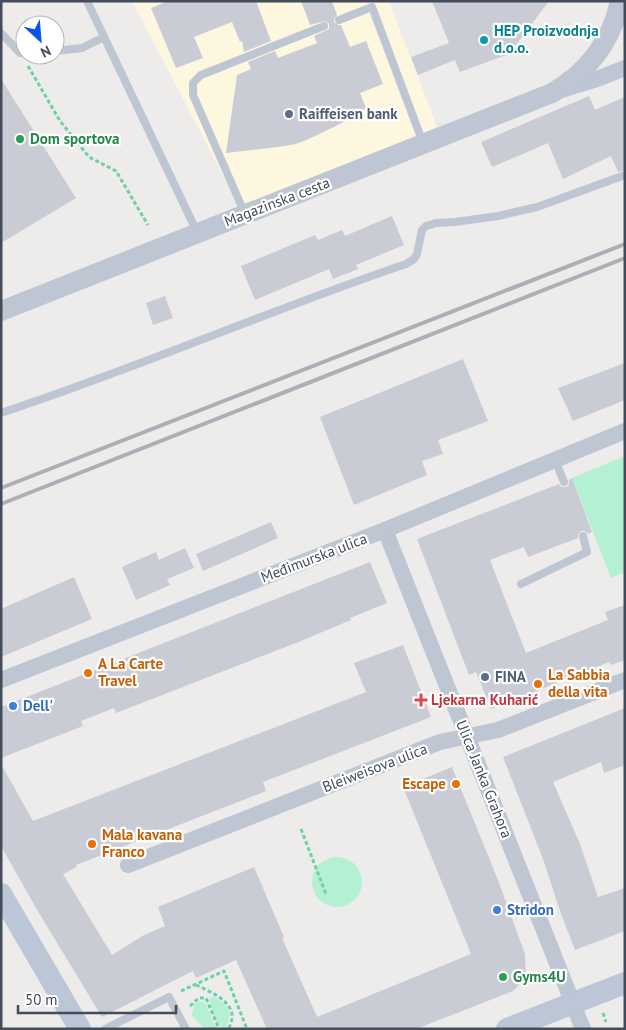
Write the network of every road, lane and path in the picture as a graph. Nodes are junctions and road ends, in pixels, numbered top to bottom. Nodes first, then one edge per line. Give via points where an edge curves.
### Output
1 (87, 1) edge
2 (371, 4) edge
3 (621, 9) edge
4 (339, 20) dead end
5 (324, 26) dead end
6 (1, 33) edge
7 (104, 37) junction
8 (15, 46) edge
9 (65, 50) edge
10 (30, 65) edge
11 (625, 68) edge
12 (552, 93) junction
13 (424, 145) junction
14 (625, 175) edge
15 (245, 214) junction
16 (148, 224) dead end
17 (198, 233) junction
18 (1, 311) edge
19 (1, 413) edge
20 (625, 431) edge
21 (555, 460) junction
22 (564, 482) dead end
23 (385, 530) junction
24 (583, 536) dead end
25 (521, 584) dead end
26 (1, 680) edge
27 (625, 680) edge
28 (466, 736) junction
29 (300, 829) dead end
30 (128, 865) dead end
31 (1, 894) edge
32 (326, 894) dead end
33 (625, 982) edge
34 (195, 984) junction
35 (169, 997) junction
36 (573, 1003) junction
37 (188, 1011) dead end
38 (80, 1029) edge
39 (104, 1029) edge
40 (186, 1029) edge
41 (219, 1029) edge
42 (228, 1029) edge
43 (247, 1029) edge
44 (507, 1029) edge
45 (583, 1029) edge

1 - 7 lane
2 - 4 lane
2 - 13 lane
3 - 12 street, Magazinska cesta via 591,62
5 - 15 lane via 201,75 193,83 193,95
6 - 8 lane
7 - 9 lane via 82,48
7 - 17 lane
10 - 16 path via 60,121 89,157 116,171
11 - 12 street, Magazinska cesta
12 - 13 street, Magazinska cesta
13 - 15 street, Magazinska cesta
14 - 19 lane via 537,207 426,226 422,230 417,254 406,264 66,392
15 - 17 street, Magazinska cesta
17 - 18 street, Magazinska cesta
20 - 21 street, Međimurska ulica
21 - 22 lane
21 - 23 street, Međimurska ulica
23 - 26 street, Međimurska ulica
23 - 28 street, Ulica Janka Grahora
24 - 25 lane via 587,552
27 - 28 street, Bleiweisova ulica via 498,730
28 - 30 street, Bleiweisova ulica via 440,742
28 - 36 street, Ulica Janka Grahora
29 - 32 path
31 - 38 main road
33 - 36 main road
34 - 35 path
34 - 42 path via 227,1002 232,1010
34 - 43 path via 224,971
35 - 39 lane
35 - 40 lane
36 - 44 main road
36 - 45 street, Ulica Janka Grahora
37 - 41 path via 190,1004 206,998

